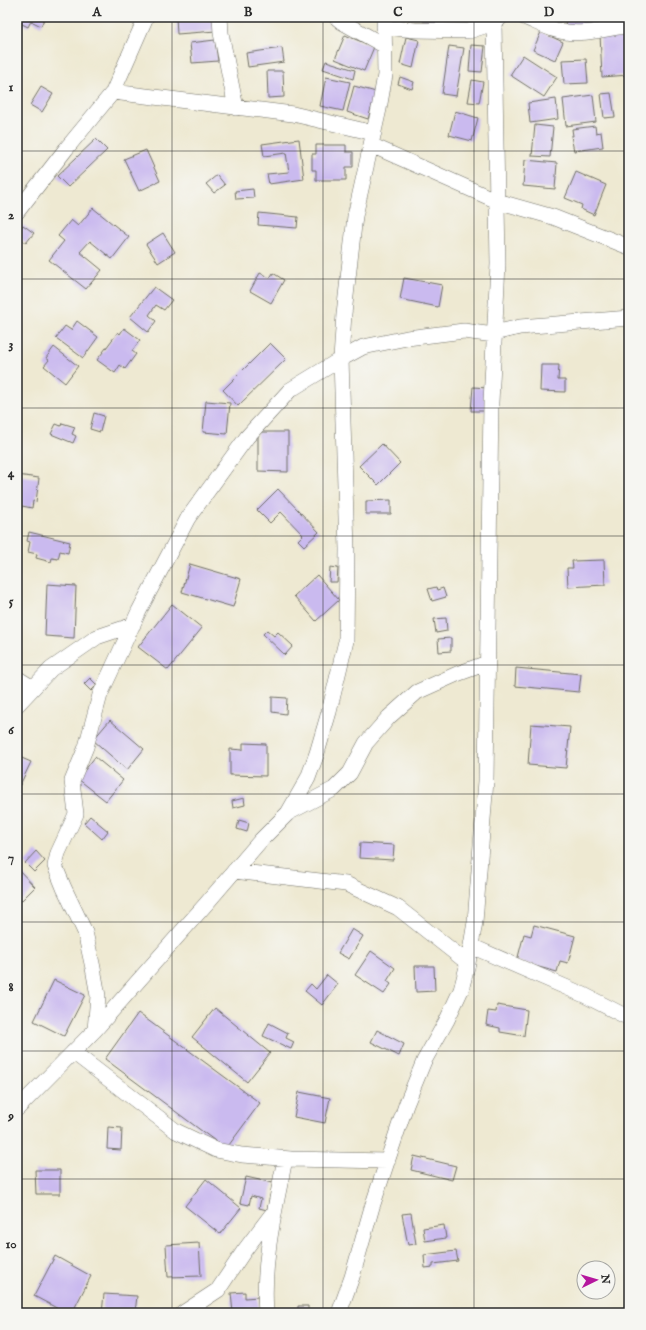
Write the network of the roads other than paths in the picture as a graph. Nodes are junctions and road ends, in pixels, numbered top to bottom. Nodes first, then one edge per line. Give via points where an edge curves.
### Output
1 (146, 17) edge
2 (220, 17) edge
3 (336, 17) edge
4 (524, 17) edge
5 (497, 20) edge
6 (384, 22) edge
7 (629, 25) edge
8 (385, 46) junction
9 (113, 92) junction
10 (236, 108) junction
11 (373, 139) junction
12 (497, 201) junction
13 (17, 212) edge
14 (629, 247) edge
15 (629, 318) edge
16 (494, 334) junction
17 (341, 359) junction
18 (133, 625) junction
19 (487, 663) junction
20 (17, 678) edge
21 (33, 688) junction
22 (17, 705) edge
23 (288, 813) junction
24 (234, 871) junction
25 (471, 946) junction
26 (468, 964) junction
27 (629, 1018) edge
28 (95, 1030) junction
29 (73, 1052) junction
30 (17, 1109) edge
31 (286, 1159) junction
32 (388, 1161) junction
33 (274, 1212) junction
34 (183, 1313) edge
35 (266, 1313) edge
36 (339, 1313) edge

1 - 9 street
2 - 10 street
3 - 8 street
4 - 7 street via 556,30 573,33
5 - 6 street via 469,31 415,30
5 - 12 street
6 - 8 street
8 - 11 street via 385,75
9 - 10 street
9 - 13 street
10 - 11 street via 293,114
11 - 12 street
11 - 17 street via 355,216
12 - 14 street via 553,217
12 - 16 street via 498,264
15 - 16 street via 520,327
16 - 17 street via 464,331 407,338 363,347
16 - 19 street
17 - 18 street via 290,390 247,437 188,518
17 - 23 street via 347,549 346,641 317,753 308,778
18 - 21 street via 98,637 51,669
18 - 28 street via 100,695 86,747 72,781 76,814 58,853 55,866 85,932 98,996
19 - 23 street via 417,692 389,717 366,743 350,773 334,788
19 - 25 street via 486,781
20 - 21 street
21 - 22 street
23 - 24 street
24 - 26 street via 346,884 398,908
24 - 28 street
25 - 26 street
25 - 27 street via 584,995
26 - 32 street via 461,990 424,1061 406,1105
28 - 29 street
29 - 30 street
29 - 31 street via 176,1131 216,1150
31 - 32 street
31 - 33 street
32 - 36 street
33 - 34 street via 218,1290
33 - 35 street via 267,1252

